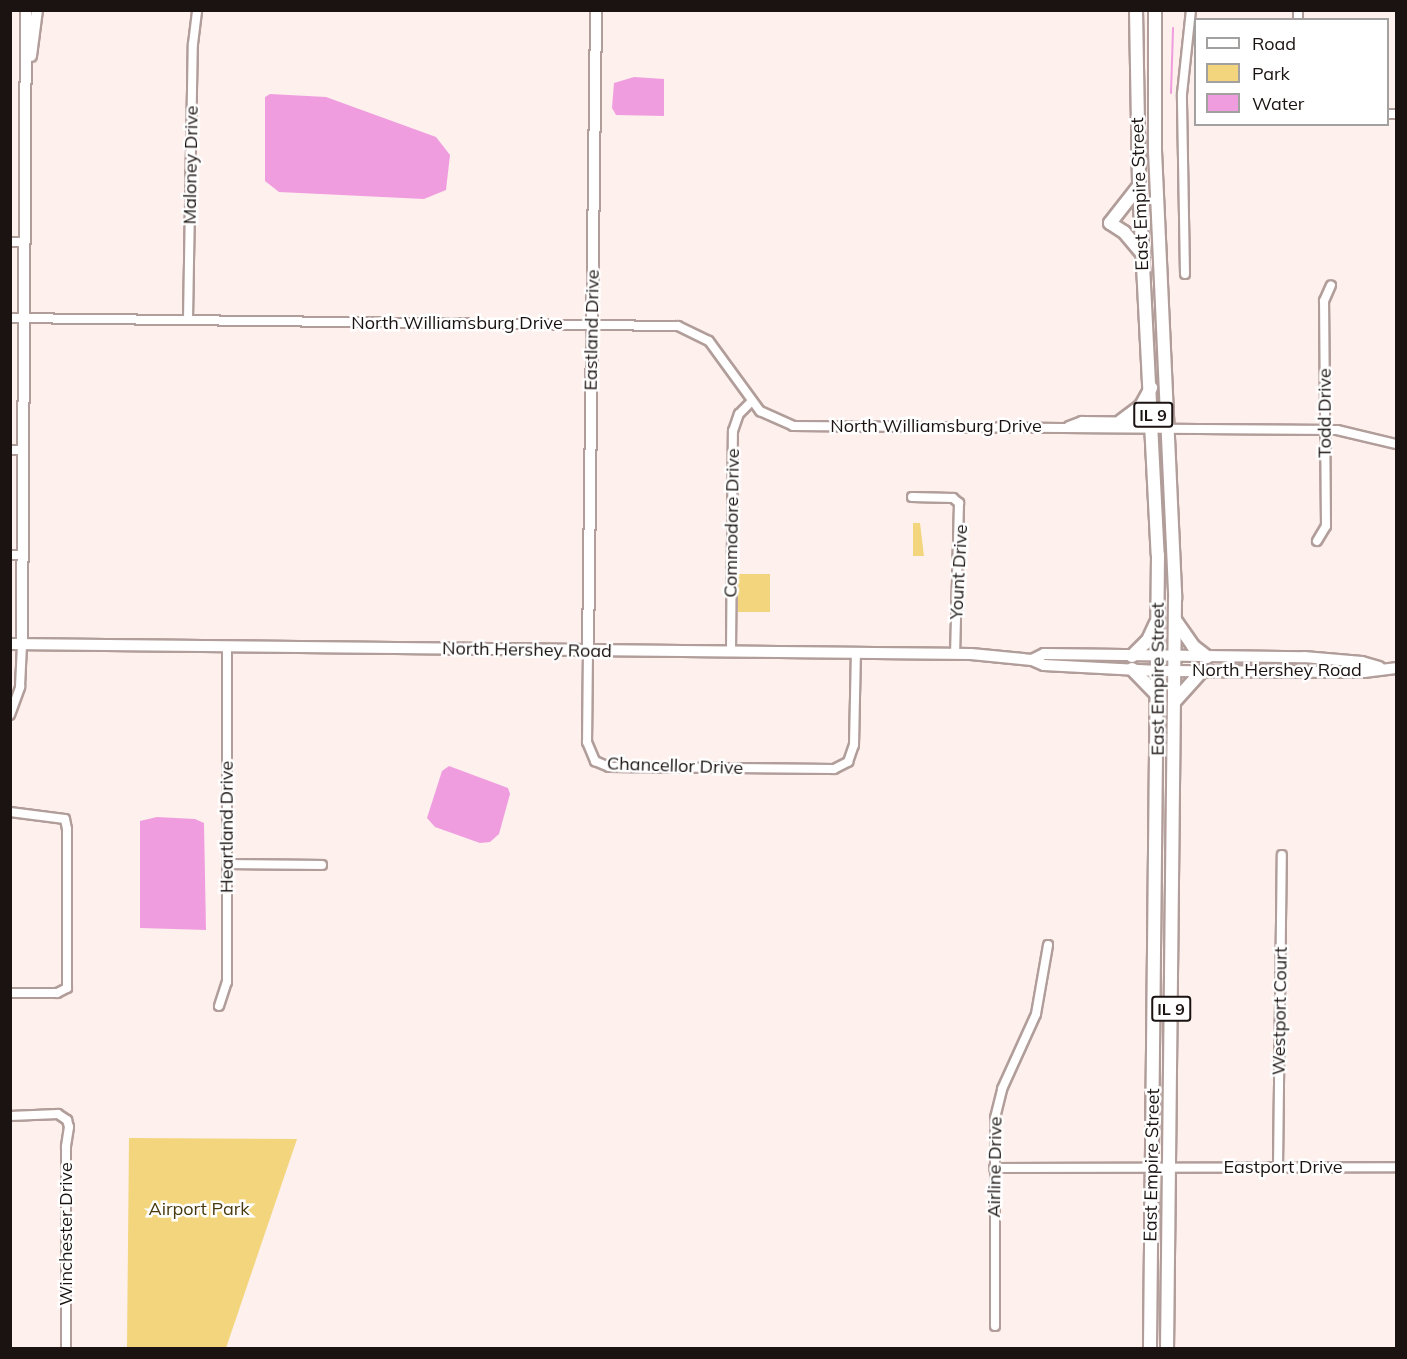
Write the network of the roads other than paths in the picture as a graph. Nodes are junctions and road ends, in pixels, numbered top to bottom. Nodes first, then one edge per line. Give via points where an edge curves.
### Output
1 (26, 10) edge
2 (37, 10) edge
3 (196, 10) edge
4 (596, 10) edge
5 (1136, 10) edge
6 (1155, 10) edge
7 (1191, 10) edge
8 (27, 73) junction
9 (1139, 186) junction
10 (10, 242) edge
11 (24, 242) junction
12 (1143, 255) junction
13 (1185, 274) dead end
14 (1331, 285) dead end
15 (10, 318) edge
16 (24, 318) junction
17 (188, 320) junction
18 (592, 324) junction
19 (1151, 387) junction
20 (752, 401) junction
21 (1121, 421) junction
22 (1068, 426) junction
23 (1153, 426) junction
24 (1170, 429) junction
25 (1326, 430) junction
26 (1396, 444) edge
27 (10, 450) edge
28 (22, 450) junction
29 (912, 497) dead end
30 (1317, 541) dead end
31 (10, 555) edge
32 (23, 555) junction
33 (1158, 619) junction
34 (1175, 620) junction
35 (10, 644) edge
36 (22, 644) junction
37 (227, 646) junction
38 (588, 650) junction
39 (730, 651) junction
40 (855, 653) junction
41 (955, 654) junction
42 (1132, 656) junction
43 (1158, 656) junction
44 (1175, 656) junction
45 (1207, 657) junction
46 (1032, 660) junction
47 (1380, 668) junction
48 (1396, 668) edge
49 (1132, 669) junction
50 (1158, 670) junction
51 (1175, 671) junction
52 (1202, 671) junction
53 (1158, 696) junction
54 (1175, 701) junction
55 (10, 715) edge
56 (10, 812) edge
57 (1282, 855) dead end
58 (227, 864) junction
59 (322, 865) dead end
60 (1048, 945) dead end
61 (10, 993) edge
62 (219, 1006) dead end
63 (10, 1116) edge
64 (1169, 1167) junction
65 (1278, 1167) junction
66 (1396, 1167) edge
67 (994, 1168) junction
68 (1152, 1168) junction
69 (995, 1326) dead end
70 (66, 1348) edge
71 (1149, 1348) edge
72 (1167, 1348) edge

1 - 8 main road
2 - 8 main road
3 - 17 street, Maloney Drive
4 - 18 main road, Eastland Drive
5 - 9 main road, East Empire Street / IL 9
6 - 24 main road, East Empire Street / IL 9 via 1155,151
7 - 13 street via 1182,94
8 - 11 main road
9 - 12 main road, East Empire Street / IL 9
9 - 12 main road via 1110,223 1124,232
10 - 11 street
11 - 16 main road
12 - 19 main road, East Empire Street / IL 9
14 - 25 street, Todd Drive via 1324,300
15 - 16 street, North Williamsburg Drive
16 - 17 street, North Williamsburg Drive
16 - 28 main road
17 - 18 street, North Williamsburg Drive
18 - 20 street, North Williamsburg Drive via 678,326 698,333 717,349
18 - 38 main road, Eastland Drive
19 - 21 main road via 1141,406
19 - 23 main road, East Empire Street / IL 9
20 - 22 street, North Williamsburg Drive via 767,416 793,426
20 - 39 street, Commodore Drive via 739,414 733,431
21 - 22 street via 1082,421
21 - 23 street
22 - 23 street, North Williamsburg Drive via 1081,430
23 - 24 street
23 - 33 main road, East Empire Street / IL 9
24 - 25 street
24 - 34 main road, East Empire Street / IL 9
25 - 26 street via 1365,434
25 - 30 street, Todd Drive via 1326,526
27 - 28 street
28 - 32 main road
29 - 41 street, Yount Drive via 953,498 959,503
31 - 32 street
32 - 36 main road
33 - 42 main road via 1148,640
33 - 43 main road, East Empire Street / IL 9
34 - 44 main road, East Empire Street / IL 9
34 - 45 main road via 1193,646
35 - 36 main road, North Hershey Road
36 - 37 main road, North Hershey Road
36 - 55 street via 20,687
37 - 38 main road, North Hershey Road
37 - 58 street, Heartland Drive
38 - 39 main road, North Hershey Road
38 - 40 street, Chancellor Drive via 587,742 591,756 602,765 834,769 848,762 854,745
39 - 40 main road, North Hershey Road
40 - 41 main road, North Hershey Road
41 - 46 main road, North Hershey Road
42 - 43 main road, North Hershey Road
42 - 46 main road, North Hershey Road via 1044,654
43 - 44 main road, North Hershey Road
43 - 50 main road, East Empire Street / IL 9
44 - 45 main road, North Hershey Road
44 - 51 main road, East Empire Street / IL 9
45 - 47 main road, North Hershey Road via 1326,658
46 - 49 main road, North Hershey Road via 1044,665
47 - 48 main road, North Hershey Road
47 - 52 main road, North Hershey Road via 1364,672
49 - 50 main road, North Hershey Road
49 - 53 main road
50 - 51 main road, North Hershey Road
50 - 53 main road, East Empire Street / IL 9
51 - 52 main road, North Hershey Road
51 - 54 main road, East Empire Street / IL 9
52 - 54 main road
53 - 68 main road, East Empire Street / IL 9
54 - 64 main road, East Empire Street / IL 9
56 - 61 street via 67,820 65,991
57 - 65 street, Westport Court
58 - 59 street
58 - 62 street, Heartland Drive via 227,981
60 - 67 street, Airline Drive via 1036,1014 997,1103
63 - 70 street, Winchester Drive via 54,1114 67,1120
64 - 65 street, Eastport Drive
64 - 68 street, Eastport Drive
64 - 72 main road, East Empire Street / IL 9
65 - 66 street, Eastport Drive
67 - 68 street, Eastport Drive
67 - 69 street, Airline Drive
68 - 71 main road, East Empire Street / IL 9

